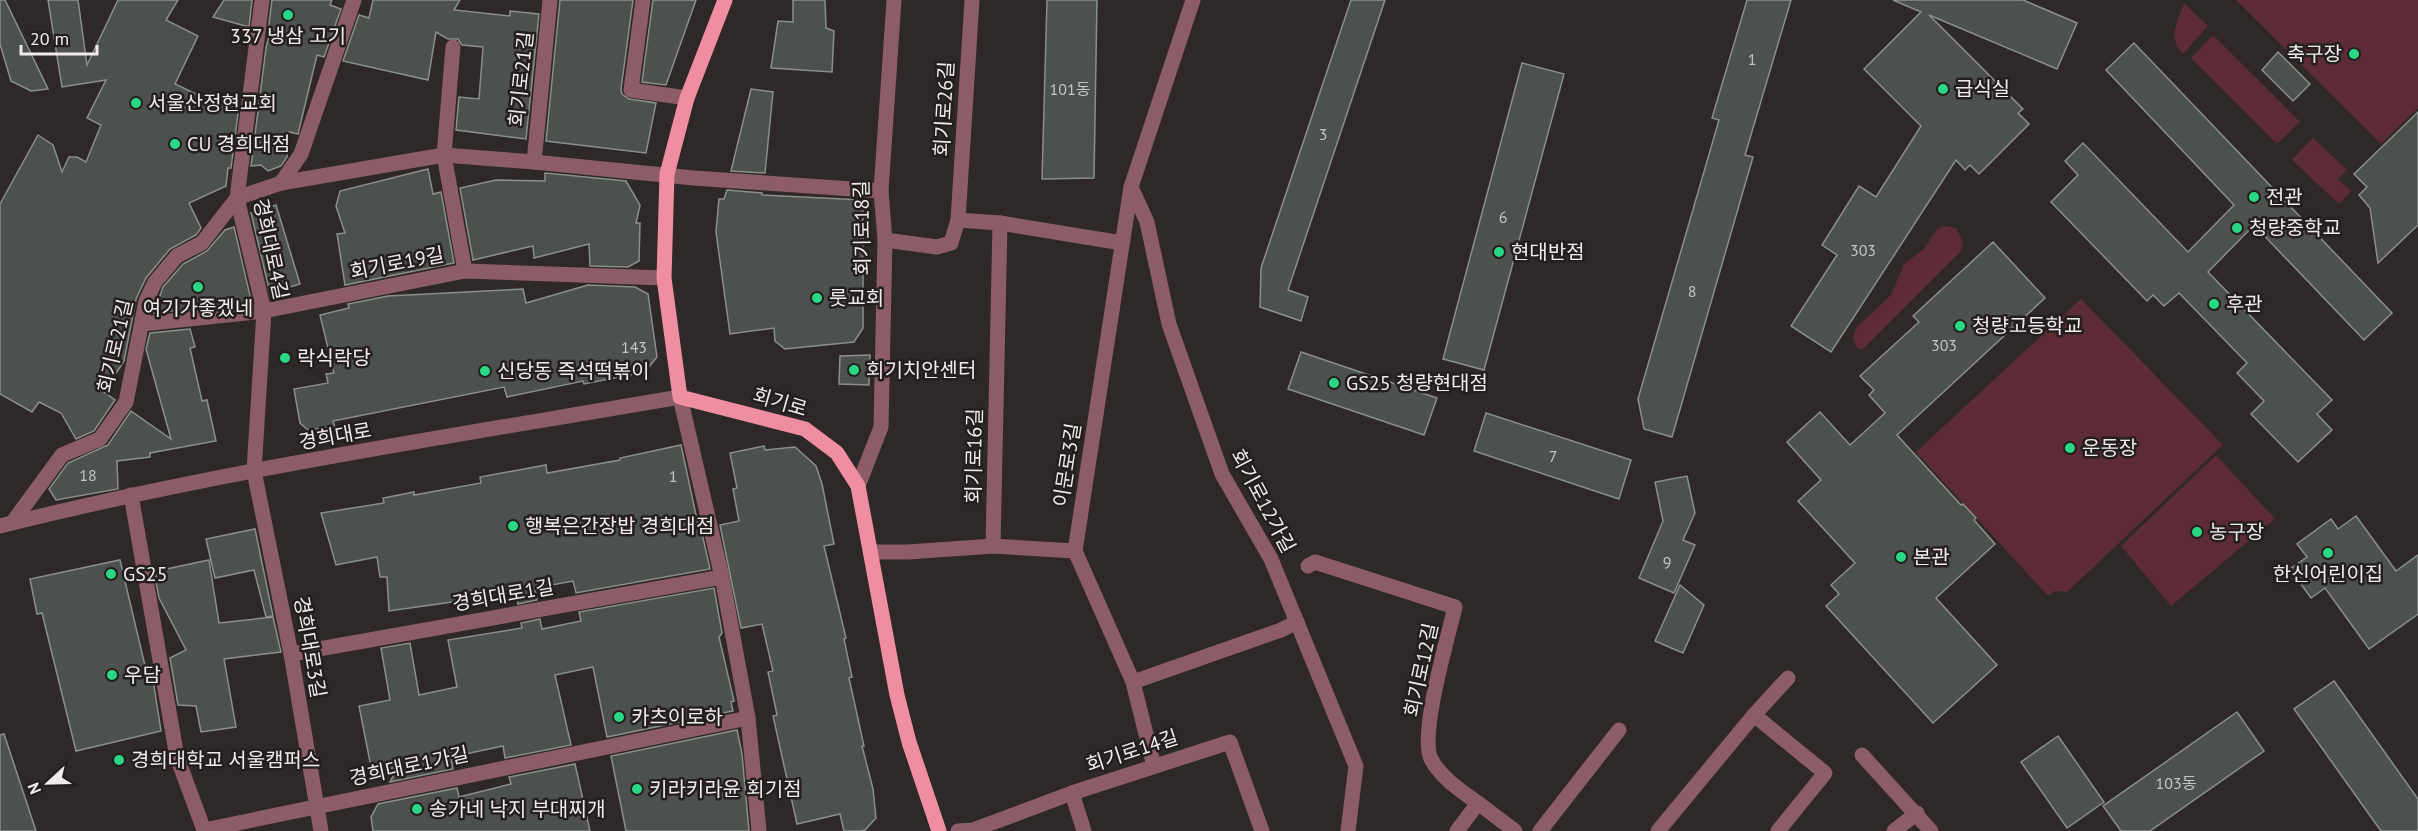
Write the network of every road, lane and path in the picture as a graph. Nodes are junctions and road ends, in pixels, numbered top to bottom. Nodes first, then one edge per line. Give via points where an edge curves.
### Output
1 (262, 0) edge
2 (354, 0) edge
3 (550, 0) edge
4 (643, 0) edge
5 (725, 0) edge
6 (894, 0) edge
7 (972, 0) edge
8 (1193, 0) edge
9 (453, 47) dead end
10 (687, 98) junction
11 (444, 155) junction
12 (534, 162) junction
13 (667, 174) junction
14 (281, 183) junction
15 (1131, 187) junction
16 (880, 191) junction
17 (237, 198) junction
18 (958, 220) junction
19 (1000, 223) junction
20 (885, 240) junction
21 (1122, 243) junction
22 (465, 271) junction
23 (664, 278) junction
24 (264, 311) junction
25 (141, 324) junction
26 (680, 397) junction
27 (254, 471) junction
28 (858, 486) junction
29 (131, 495) junction
30 (6, 524) edge
31 (993, 546) junction
32 (1075, 551) junction
33 (871, 552) junction
34 (1308, 566) dead end
35 (722, 577) junction
36 (1297, 622) junction
37 (291, 654) junction
38 (1788, 678) dead end
39 (1133, 682) junction
40 (1754, 715) junction
41 (748, 718) junction
42 (1619, 730) dead end
43 (1862, 755) dead end
44 (1154, 766) junction
45 (1072, 793) junction
46 (1478, 803) junction
47 (316, 807) junction
48 (1917, 813) junction
49 (321, 831) edge
50 (759, 831) edge
51 (939, 831) edge
52 (958, 831) edge
53 (1083, 831) edge
54 (1262, 831) edge
55 (1348, 831) edge
56 (1457, 831) edge
57 (1515, 831) edge
58 (1540, 831) edge
59 (1658, 831) edge
60 (1778, 831) edge
61 (1894, 831) edge
62 (1931, 831) edge

1 - 17 street, 경희대로4길
2 - 14 street via 301,154
3 - 12 street, 회기로21길
4 - 10 street via 631,90
5 - 10 main road
6 - 16 street, 회기로18길
7 - 18 street, 회기로26길
8 - 15 street, 이문로3길
9 - 11 street
10 - 13 main road
11 - 12 street
11 - 14 street
11 - 22 street
12 - 13 street
13 - 16 street
13 - 23 main road
14 - 17 street
15 - 21 street, 이문로3길
15 - 36 street, 회기로12가길 via 1147,222 1169,324 1222,474 1284,579
16 - 20 street, 회기로18길
17 - 24 street, 경희대로4길
17 - 25 street, 회기로21길 via 202,243 177,256 155,282
18 - 19 street
18 - 20 street via 951,243 937,247
19 - 21 street
19 - 31 street, 회기로16길
20 - 28 street, 회기로18길 via 881,427
21 - 32 street, 이문로3길
22 - 23 street, 회기로19길
22 - 24 street, 회기로19길
23 - 26 main road
24 - 25 street, 회기로19길
24 - 27 street, 경희대로4길
25 - 30 street, 회기로21길 via 126,402 100,439 62,455
26 - 27 street, 경희대로
26 - 28 main road, 회기로 via 805,429 837,453
26 - 35 street
27 - 29 street, 경희대로
27 - 37 street, 경희대로3길
28 - 33 main road, 회기로
29 - 30 street, 경희대로
29 - 47 street, 경희대로1가길 via 177,757 204,830
31 - 32 street
31 - 33 street
32 - 39 street
33 - 51 main road, 회기로 via 897,695
34 - 46 street, 회기로12길 via 1315,562 1455,608 1429,716 1430,757 1452,785
35 - 37 street, 경희대로1길
35 - 41 street
36 - 39 street
36 - 55 street, 회기로12가길 via 1356,766
37 - 47 street, 경희대로3길
38 - 40 street
39 - 44 street
40 - 59 street
40 - 60 street via 1825,773
41 - 47 street, 경희대로1가길
41 - 50 street
42 - 58 street
43 - 48 street
44 - 45 street, 회기로14길
44 - 54 street, 회기로14길 via 1230,742
45 - 52 street, 회기로14길 via 973,830
45 - 53 street
46 - 56 street
46 - 57 street, 회기로12길
47 - 49 street, 경희대로3길
48 - 61 street
48 - 62 street

